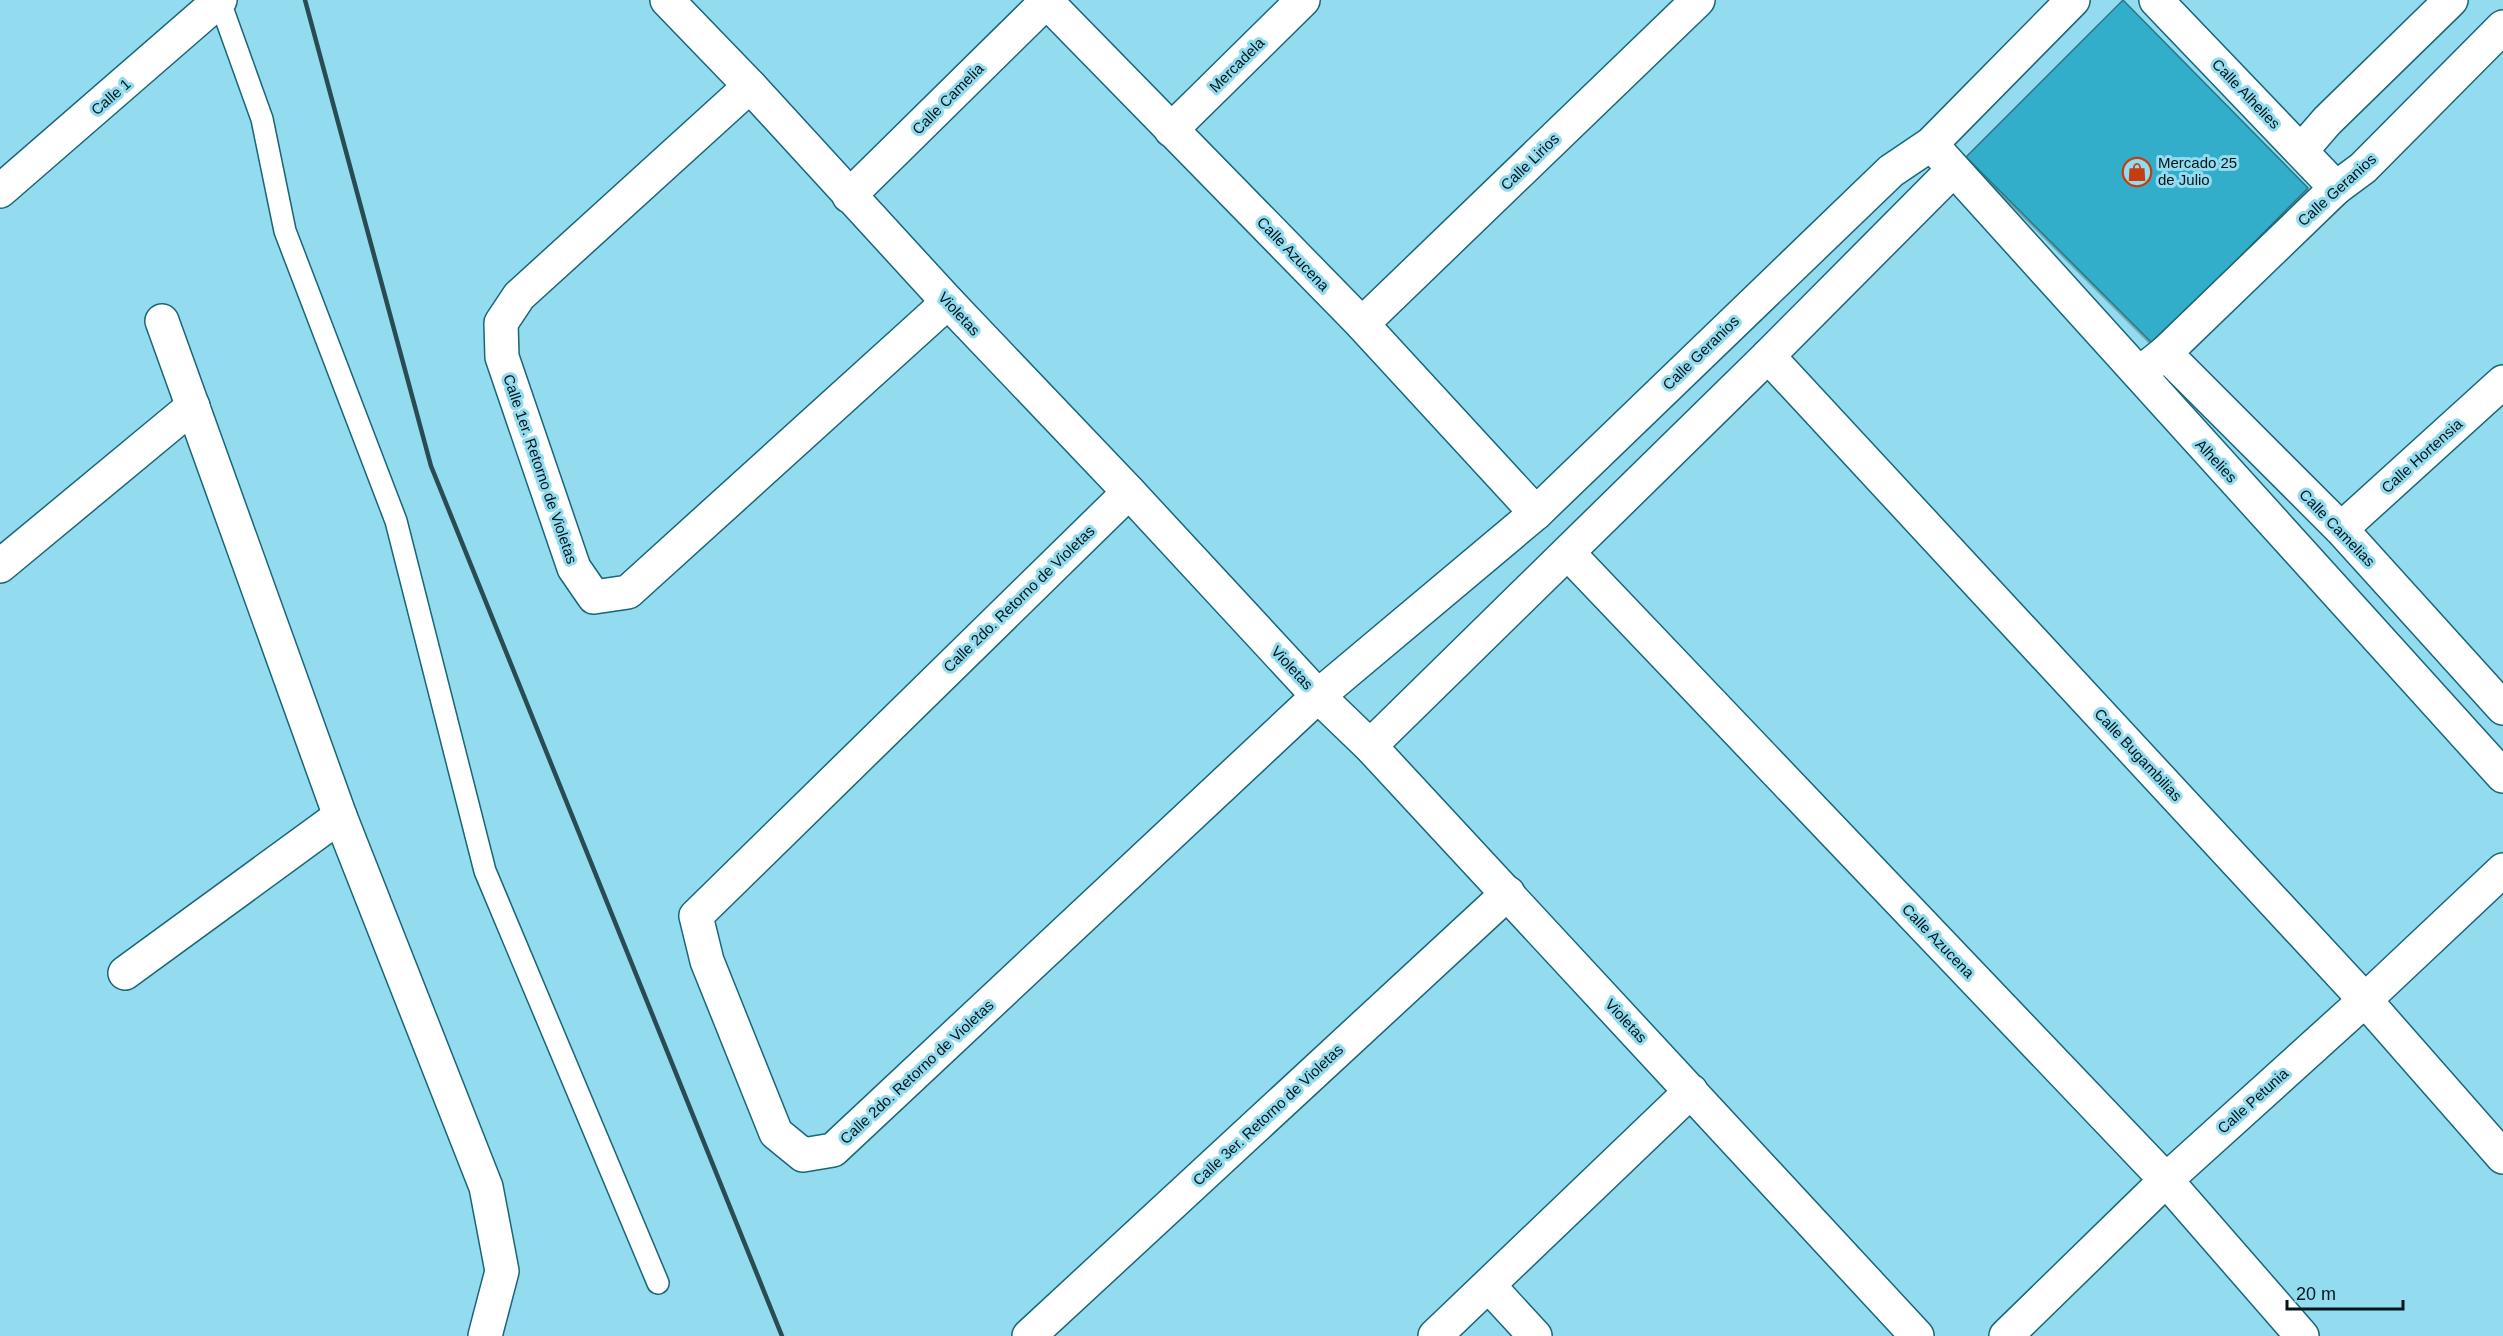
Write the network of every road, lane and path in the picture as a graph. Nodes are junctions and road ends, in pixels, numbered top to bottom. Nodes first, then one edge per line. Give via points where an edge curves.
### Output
1 (667, 0) edge
2 (1303, 0) edge
3 (1698, 0) edge
4 (2073, 0) edge
5 (2156, 0) edge
6 (2451, 0) edge
7 (220, 1) edge
8 (1045, 1) edge
9 (2503, 27) edge
10 (750, 86) junction
11 (1171, 130) junction
12 (1931, 144) junction
13 (2301, 151) junction
14 (1953, 171) junction
15 (2336, 188) junction
16 (0, 191) edge
17 (849, 196) junction
18 (948, 302) junction
19 (162, 321) dead end
20 (1362, 324) junction
21 (1768, 356) junction
22 (2152, 363) junction
23 (2503, 382) edge
24 (193, 406) junction
25 (1636, 416) junction
26 (1672, 450) junction
27 (1129, 492) junction
28 (1536, 513) junction
29 (2341, 530) junction
30 (1568, 553) junction
31 (0, 566) edge
32 (2434, 632) junction
33 (2402, 663) junction
34 (1318, 696) junction
35 (2503, 708) edge
36 (1370, 746) junction
37 (2503, 776) edge
38 (340, 816) junction
39 (2503, 870) edge
40 (1508, 893) junction
41 (125, 973) dead end
42 (2365, 1000) junction
43 (1692, 1091) junction
44 (2503, 1157) edge
45 (2166, 1180) junction
46 (658, 1283) dead end
47 (1489, 1286) junction
48 (485, 1336) edge
49 (1029, 1336) edge
50 (1435, 1336) edge
51 (1535, 1336) edge
52 (1917, 1336) edge
53 (2006, 1336) edge
54 (2302, 1336) edge

1 - 10 street, Violetas
2 - 11 street, Mercadela
3 - 20 street, Calle Lirios
4 - 12 street, Calle Geranios
5 - 13 street, Calle Alhelies
6 - 13 street
7 - 16 street, Calle 1
7 - 46 lane via 262,119 285,231 396,521 485,871
8 - 11 street, Calle Azucena
8 - 17 street, Calle Camelia
9 - 15 street, Calle Geranios via 2363,168
10 - 17 street, Violetas
10 - 18 street, Calle 1er. Retorno de Violetas via 519,296 501,323 501,357 574,568 594,597 628,592
11 - 20 street, Calle Azucena
12 - 14 street, Alhelies
12 - 25 street, Calle Geranios via 1891,171
13 - 15 street, Calle Alhelies
14 - 21 street
14 - 22 street, Alhelies
15 - 22 street, Calle Geranios
17 - 18 street, Violetas
18 - 27 street, Violetas
19 - 24 street
20 - 28 street, Calle Azucena
21 - 26 street
21 - 42 street, Calle Bugambilias
22 - 29 street, Calle Camelias
22 - 33 street, Alhelies via 2162,403
23 - 29 street, Calle Hortensia
24 - 31 street
24 - 38 street
25 - 26 street
25 - 28 street, Calle Geranios
26 - 30 street
27 - 34 street, Violetas
27 - 34 street, Calle 2do. Retorno de Violetas via 696,916 707,961 776,1133 803,1155 833,1150
28 - 34 street, Calle Geranios
29 - 32 street, Calle Camelias
30 - 36 street
30 - 45 street, Calle Azucena
32 - 33 street
32 - 35 street, Calle Camelias
33 - 37 street, Alhelies
34 - 36 street, Violetas
36 - 40 street, Violetas
38 - 41 street
38 - 48 street via 486,1187 501,1271
39 - 42 street, Calle Petunia
40 - 43 street, Violetas
40 - 49 street, Calle 3er. Retorno de Violetas
42 - 44 street, Calle Bugambilias
42 - 45 street, Calle Petunia
43 - 47 street
43 - 52 street, Violetas
45 - 53 street, Calle Petunia
45 - 54 street, Calle Azucena
47 - 50 street
47 - 51 street

